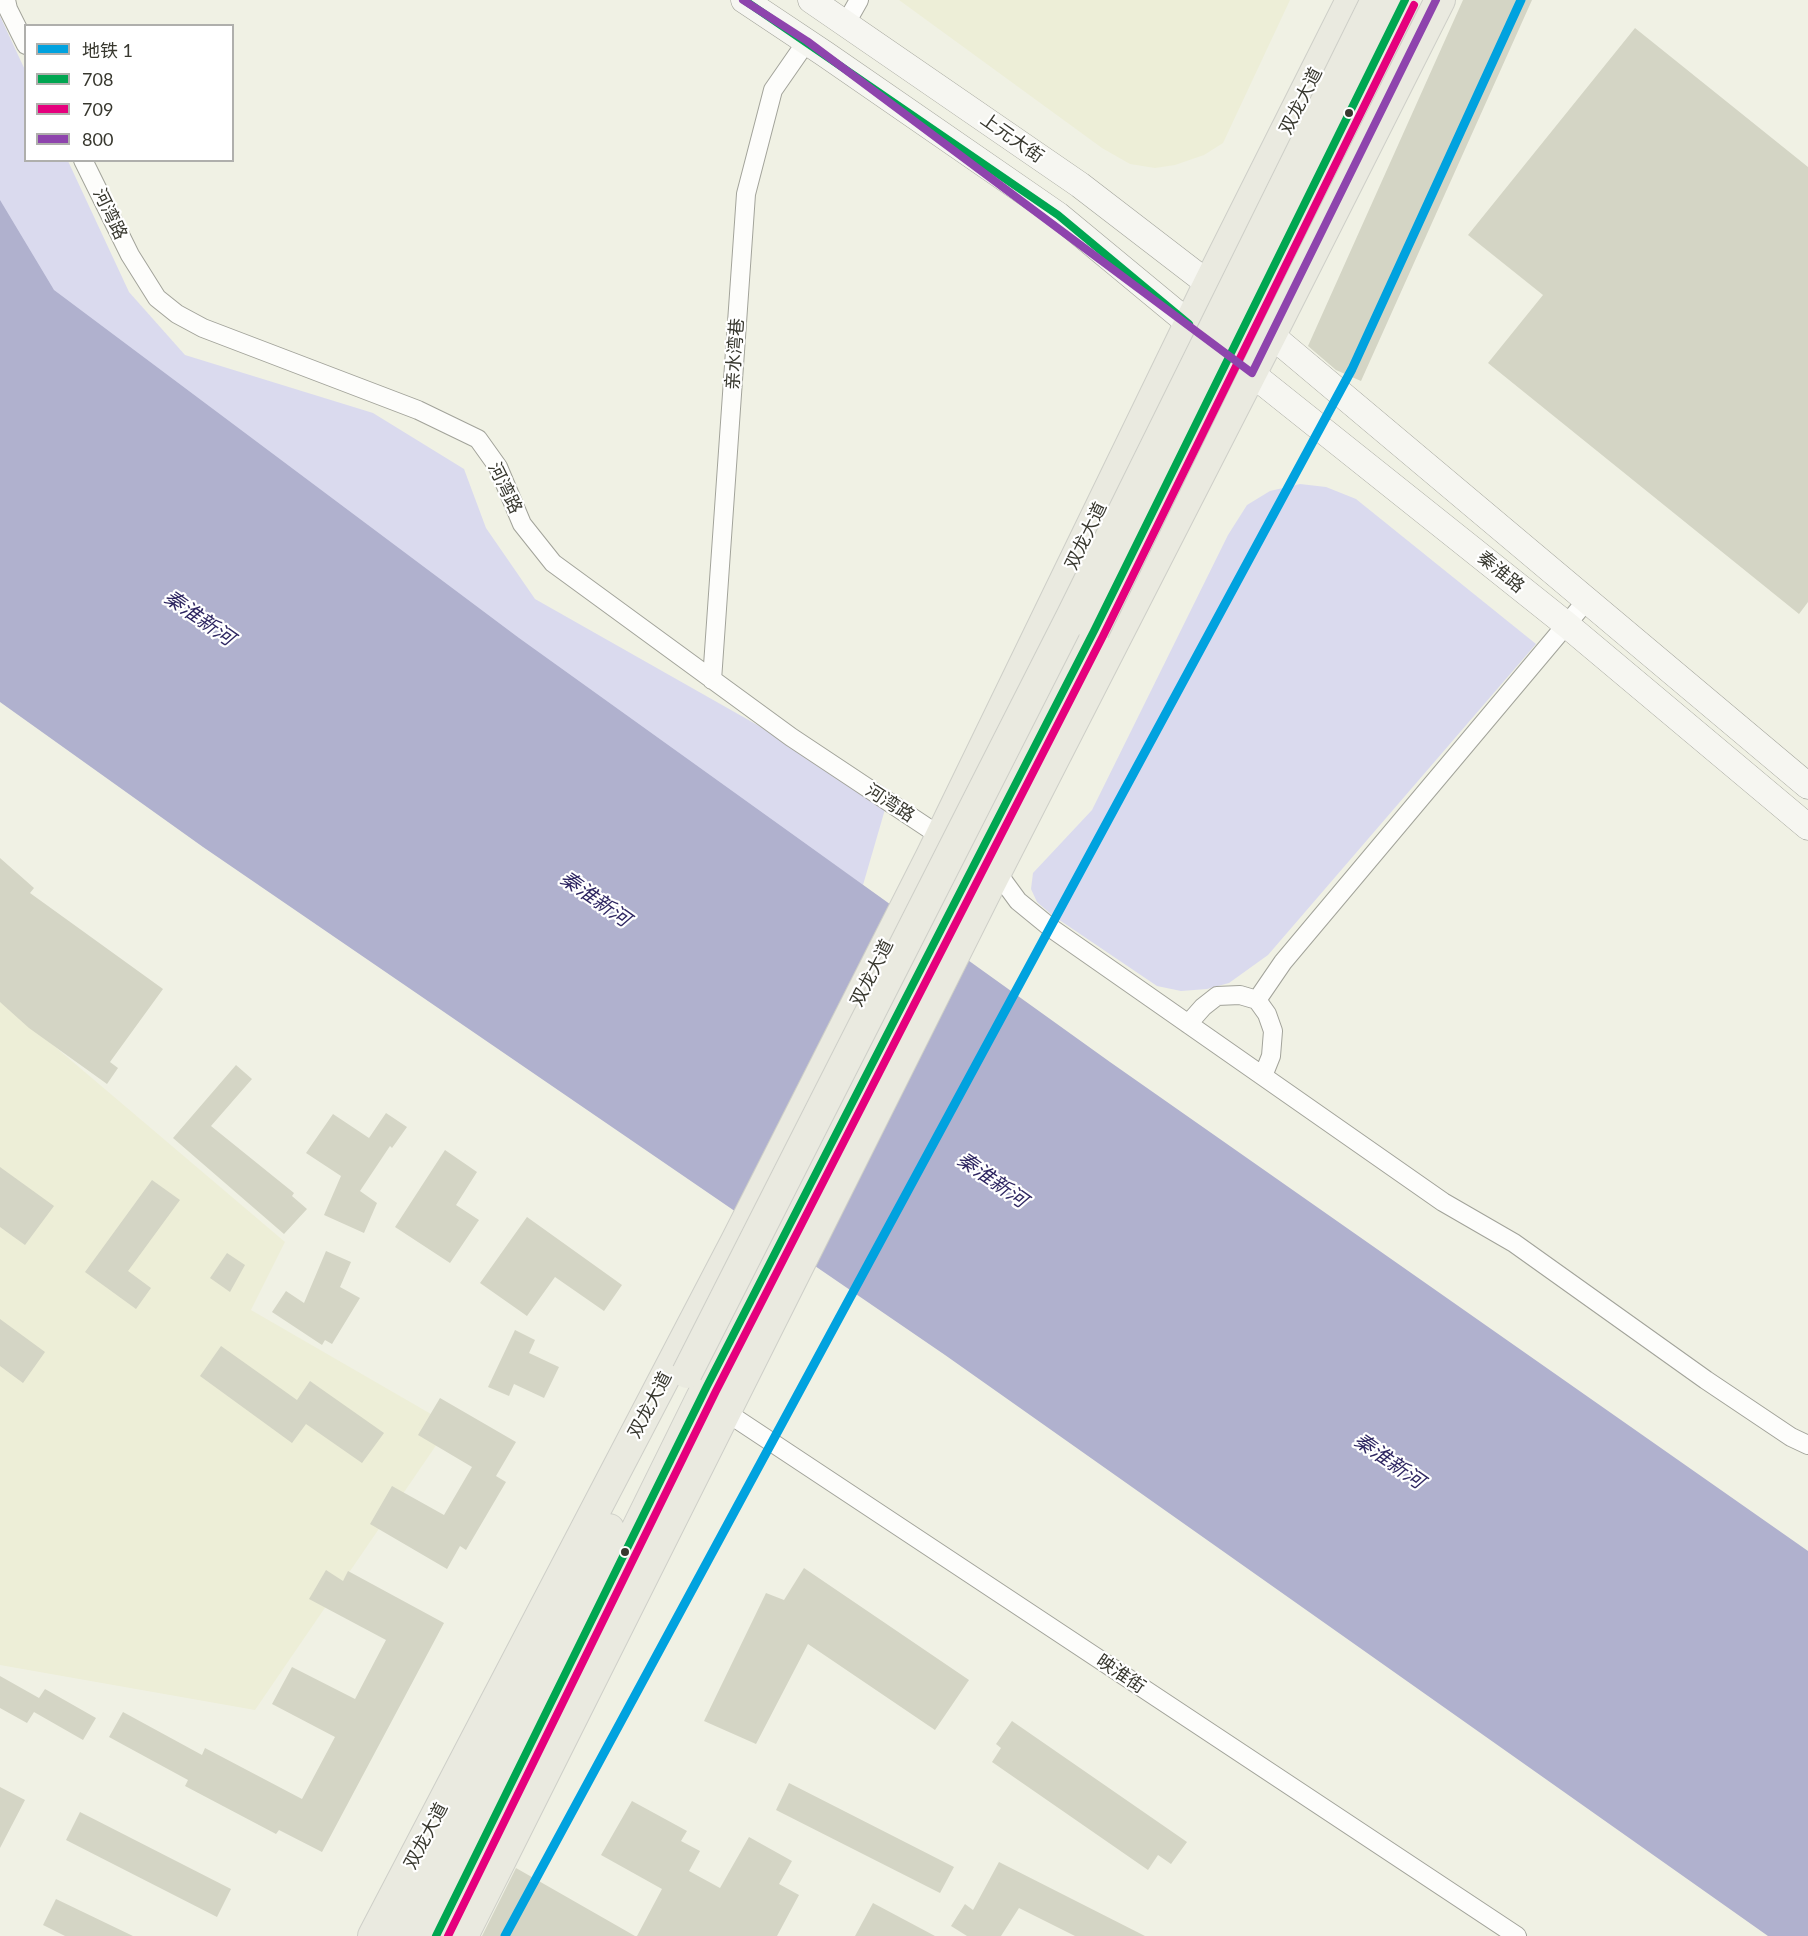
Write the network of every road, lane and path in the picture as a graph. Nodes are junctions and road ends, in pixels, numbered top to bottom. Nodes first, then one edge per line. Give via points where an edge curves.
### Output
1 (6, 0) edge
2 (744, 0) edge
3 (811, 0) edge
4 (859, 0) edge
5 (1351, 0) edge
6 (1376, 0) edge
7 (1406, 0) edge
8 (1440, 0) edge
9 (846, 23) junction
10 (24, 41) edge
11 (807, 41) junction
12 (84, 162) edge
13 (1209, 283) junction
14 (1189, 324) junction
15 (1271, 335) junction
16 (1252, 373) junction
17 (1587, 600) junction
18 (1567, 625) junction
19 (712, 680) junction
20 (1808, 786) edge
21 (1808, 828) edge
22 (936, 846) junction
23 (992, 881) junction
24 (1257, 1000) junction
25 (1188, 1024) junction
26 (1263, 1076) junction
27 (697, 1380) junction
28 (726, 1412) junction
29 (1808, 1445) edge
30 (374, 1936) edge
31 (405, 1936) edge
32 (436, 1936) edge
33 (463, 1936) edge
34 (1517, 1936) edge

1 - 10 street
2 - 11 main road, 上元大街
3 - 9 main road, 上元大街
4 - 9 street
5 - 13 highway, 双龙大道
6 - 27 highway, bridge
7 - 27 highway, bridge via 1094,631
8 - 15 highway
9 - 13 main road, 上元大街 via 1080,185
11 - 14 main road, 上元大街 via 1058,215
11 - 19 street, 亲水湾巷 via 773,90 746,194
12 - 19 street, 河湾路 via 130,255 157,298 203,328 417,410 478,439 498,467 522,524 553,563
13 - 14 highway, 双龙大道
13 - 15 main road, 秦淮路
14 - 16 main road, 秦淮路
14 - 22 highway, 双龙大道
15 - 16 highway
15 - 17 main road, 秦淮路
16 - 18 main road, 秦淮路
16 - 23 highway
17 - 18 street
17 - 20 main road, 秦淮路
18 - 21 main road, 秦淮路
18 - 24 street via 1283,962
19 - 22 street, 河湾路
22 - 30 highway, 双龙大道 via 736,1241
23 - 25 street via 1051,928
23 - 28 highway
24 - 25 street via 1240,995 1217,996
24 - 26 street via 1273,1032 1271,1056
25 - 26 street
26 - 29 street via 1443,1202 1514,1243 1791,1437
27 - 31 highway
27 - 32 highway
28 - 33 highway
28 - 34 street, 映淮街

